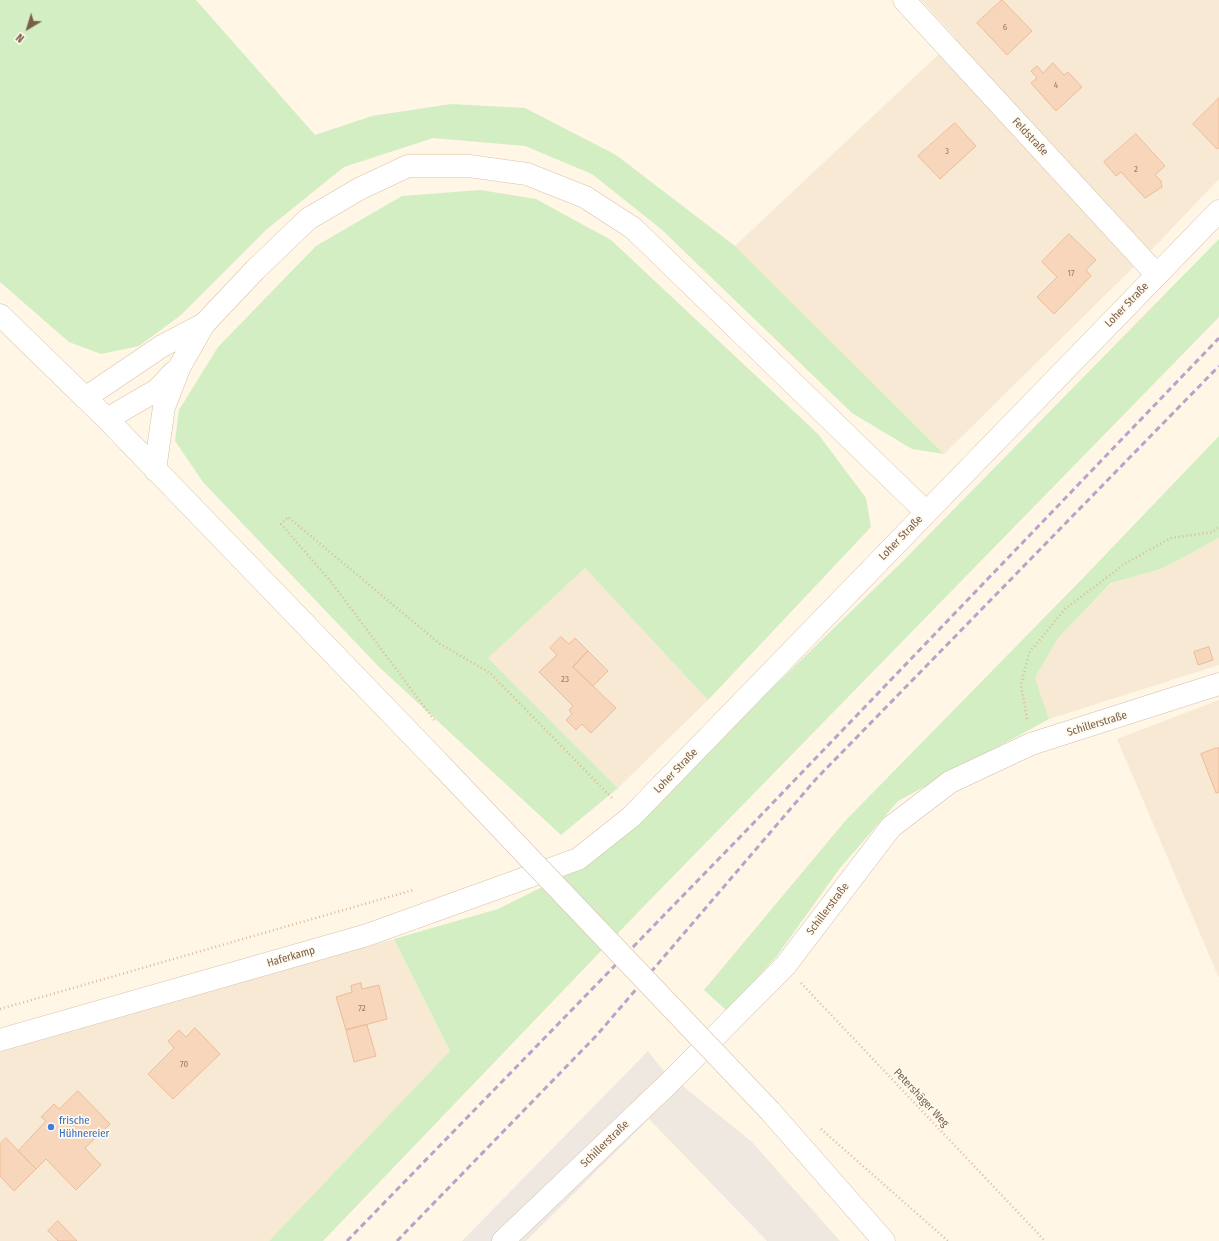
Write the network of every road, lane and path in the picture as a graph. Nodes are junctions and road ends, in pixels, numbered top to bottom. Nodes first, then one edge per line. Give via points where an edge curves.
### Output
1 (904, 0) edge
2 (1219, 211) edge
3 (1157, 274) junction
4 (0, 316) edge
5 (204, 324) junction
6 (180, 366) junction
7 (85, 398) junction
8 (107, 420) junction
9 (156, 470) junction
10 (926, 512) junction
11 (1219, 526) edge
12 (1219, 684) edge
13 (435, 721) dead end
14 (1031, 744) junction
15 (631, 817) junction
16 (578, 859) joint
17 (420, 888) dead end
18 (784, 966) junction
19 (0, 1009) edge
20 (0, 1040) edge
21 (820, 1128) dead end
22 (504, 1241) edge
23 (884, 1241) edge
24 (948, 1241) edge
25 (1045, 1241) edge

1 - 3 street, Feldstraße
2 - 3 street, Loher Straße
3 - 10 street, Loher Straße
4 - 7 street
5 - 6 street
5 - 7 street via 162,346
5 - 10 street via 308,219 408,166 469,166 527,174 585,196 633,228
6 - 8 street via 157,390
6 - 9 street via 164,407
7 - 8 street
8 - 9 street
9 - 23 street, bridge via 438,761 770,1111
10 - 15 street, Loher Straße
11 - 14 path via 1213,532 1171,538 1126,563 1065,609 1029,653 1021,685
12 - 14 street, Schillerstraße
13 - 15 path via 332,583 281,524 288,517 440,644 490,673
14 - 18 street, Schillerstraße via 950,782 891,827
15 - 16 street, Loher Straße
16 - 20 street, Haferkamp via 367,935
17 - 19 path
18 - 22 street, Schillerstraße via 667,1085
18 - 25 path, Petershäger Weg
21 - 24 path

